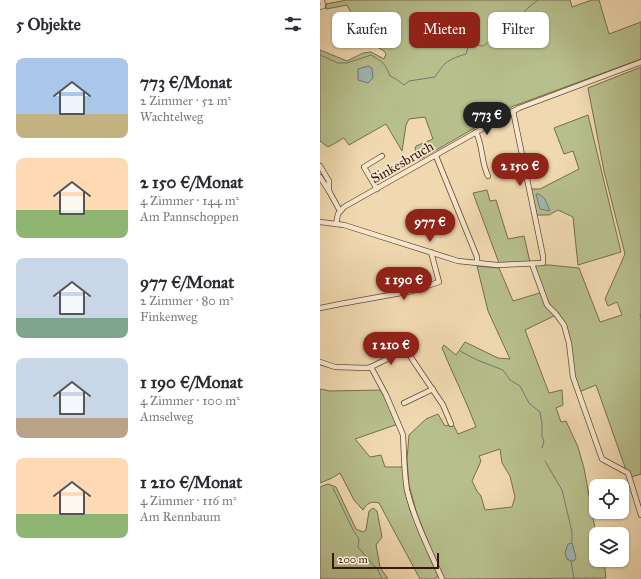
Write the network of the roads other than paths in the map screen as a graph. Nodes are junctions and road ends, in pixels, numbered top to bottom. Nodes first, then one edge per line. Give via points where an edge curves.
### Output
1 (322, 0) edge
2 (320, 7) edge
3 (641, 62) edge
4 (513, 111) junction
5 (476, 132) junction
6 (382, 156) dead end
7 (436, 156) junction
8 (320, 166) edge
9 (488, 176) dead end
10 (320, 177) edge
11 (378, 189) junction
12 (329, 191) junction
13 (340, 210) junction
14 (320, 222) edge
15 (336, 224) junction
16 (431, 252) junction
17 (478, 263) junction
18 (532, 264) junction
19 (320, 308) edge
20 (320, 362) edge
21 (371, 367) junction
22 (433, 390) junction
23 (404, 403) dead end
24 (451, 424) dead end
25 (641, 515) edge
26 (442, 579) edge

1 - 2 street via 323,6
3 - 4 street, Sinkesbruch
4 - 5 street, Sinkesbruch
4 - 18 street via 543,256 542,263
5 - 7 street, Sinkesbruch
5 - 9 street
6 - 11 street via 364,167
7 - 11 street, Sinkesbruch
7 - 17 street
8 - 12 street via 328,181
10 - 12 street
11 - 13 street, Sinkesbruch
12 - 13 street
13 - 15 street
14 - 15 street
15 - 16 street
16 - 17 street via 458,261
16 - 19 street via 439,282 412,291
17 - 18 street
18 - 25 street via 547,305 564,325 569,342 573,377 602,459 628,473
20 - 21 street via 335,368
21 - 22 street via 405,350
21 - 26 street via 403,435 410,501
22 - 23 street
22 - 24 street

